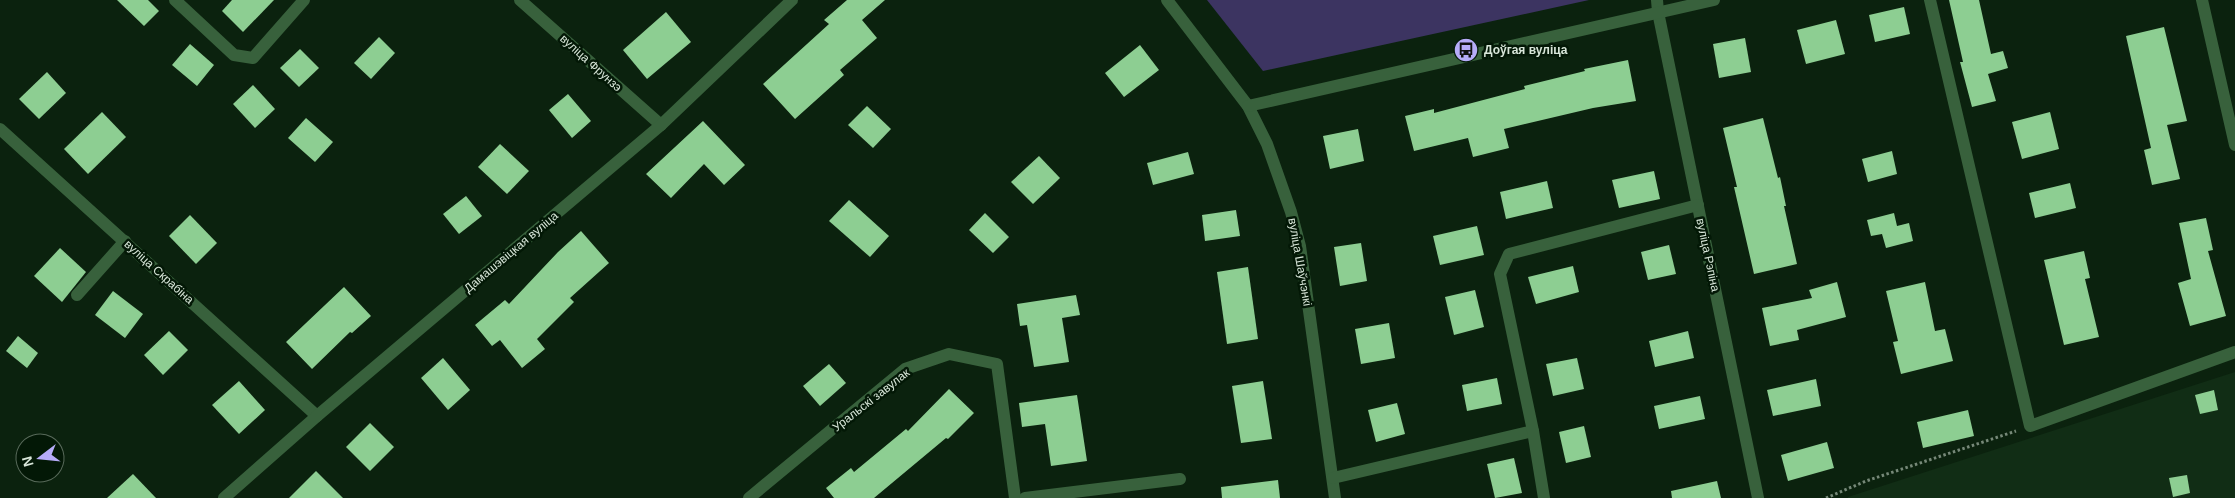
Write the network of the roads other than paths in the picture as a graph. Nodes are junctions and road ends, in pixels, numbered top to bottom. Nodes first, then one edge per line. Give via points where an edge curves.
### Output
1 (175, 0) edge
2 (304, 0) edge
3 (520, 0) edge
4 (792, 0) edge
5 (1167, 0) edge
6 (1714, 0) edge
7 (1930, 0) edge
8 (2202, 0) edge
9 (1658, 6) edge
10 (1248, 106) junction
11 (661, 125) junction
12 (0, 128) edge
13 (2235, 145) edge
14 (1698, 205) junction
15 (125, 242) junction
16 (77, 295) dead end
17 (2235, 352) edge
18 (317, 416) junction
19 (1534, 431) junction
20 (1333, 478) junction
21 (1180, 479) dead end
22 (224, 498) edge
23 (749, 498) edge
24 (1015, 498) edge
25 (1025, 498) edge
26 (1336, 498) edge
27 (1544, 498) edge
28 (1758, 498) edge

1 - 2 street via 234,55 253,58
3 - 11 street, вуліца Фрунзэ
4 - 11 street, Дамашэвіцкая вуліца
5 - 10 street, вуліца Шаўчэнкі
6 - 9 street
7 - 17 street via 2030,426
8 - 13 street
9 - 10 street
9 - 14 street, вуліца Рэпіна
10 - 20 street, вуліца Шаўчэнкі via 1270,152 1300,246
11 - 18 street, Дамашэвіцкая вуліца
12 - 15 street, вуліца Скрабіна
14 - 19 street via 1509,254 1500,274
14 - 28 street, вуліца Рэпіна
15 - 16 street
15 - 18 street, вуліца Скрабіна
18 - 22 street, Дамашэвіцкая вуліца
19 - 20 street
19 - 27 street
20 - 26 street, вуліца Шаўчэнкі
21 - 25 street
23 - 24 street, Уральскі завулак via 905,369 949,354 997,364

